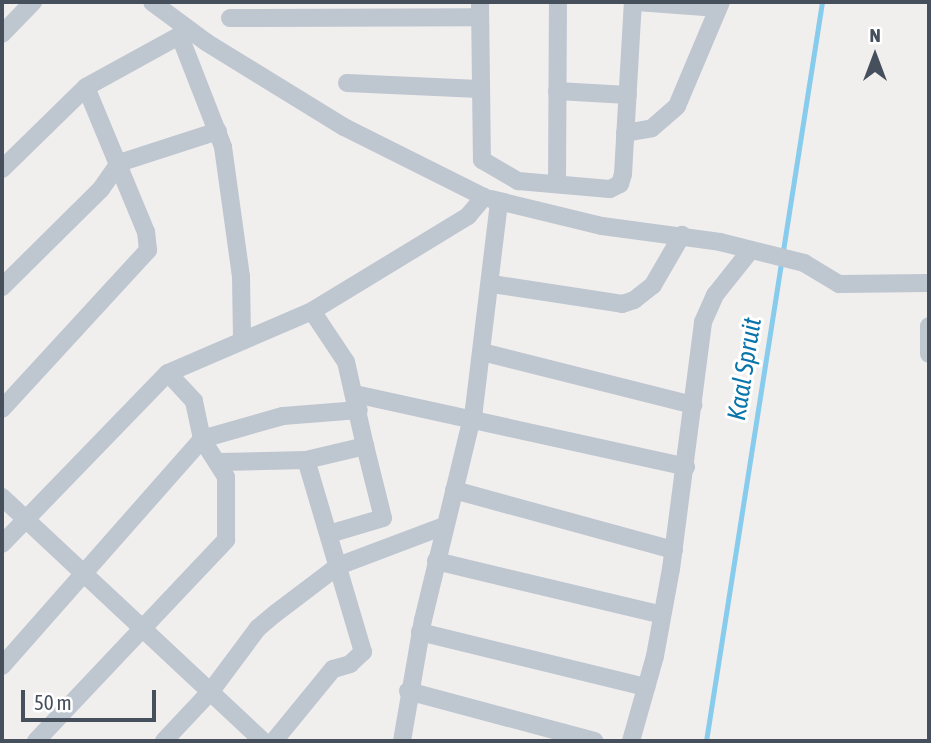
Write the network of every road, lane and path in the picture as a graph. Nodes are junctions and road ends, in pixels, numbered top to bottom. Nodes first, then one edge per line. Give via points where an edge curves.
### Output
1 (33, 2) edge
2 (152, 2) edge
3 (558, 2) edge
4 (635, 2) edge
5 (720, 5) edge
6 (480, 10) edge
7 (230, 18) dead end
8 (2, 34) edge
9 (185, 35) junction
10 (347, 83) dead end
11 (86, 87) junction
12 (479, 89) junction
13 (557, 91) junction
14 (628, 95) junction
15 (218, 131) junction
16 (625, 133) junction
17 (119, 163) junction
18 (2, 169) edge
19 (557, 184) junction
20 (492, 199) junction
21 (682, 235) junction
22 (756, 253) junction
23 (929, 283) edge
24 (492, 284) junction
25 (2, 287) edge
26 (312, 311) junction
27 (929, 326) edge
28 (242, 340) junction
29 (482, 352) junction
30 (929, 354) edge
31 (168, 373) junction
32 (357, 402) junction
33 (693, 405) junction
34 (2, 409) edge
35 (471, 420) junction
36 (202, 439) junction
37 (365, 446) junction
38 (306, 460) junction
39 (220, 462) junction
40 (685, 467) junction
41 (454, 490) junction
42 (2, 496) edge
43 (27, 517) junction
44 (444, 526) junction
45 (329, 534) junction
46 (2, 544) edge
47 (674, 550) junction
48 (436, 561) junction
49 (338, 566) junction
50 (85, 574) junction
51 (662, 615) junction
52 (142, 626) junction
53 (420, 632) junction
54 (2, 666) edge
55 (646, 687) junction
56 (211, 691) junction
57 (408, 691) junction
58 (36, 741) edge
59 (164, 741) edge
60 (263, 741) edge
61 (274, 741) edge
62 (402, 741) edge
63 (594, 741) edge
64 (631, 741) edge

1 - 8 street
2 - 9 street
3 - 13 street
4 - 5 street
4 - 14 street
5 - 16 street via 677,106 652,128
6 - 7 street
6 - 12 street
9 - 11 street
9 - 15 street
9 - 20 street via 389,152
10 - 12 street
11 - 17 street
11 - 18 street
12 - 19 street via 482,160 509,178
13 - 14 street
13 - 19 street
14 - 16 street
15 - 17 street
15 - 28 street via 241,276
16 - 19 street via 618,186
17 - 25 street via 101,189
17 - 34 street via 146,232 148,250
20 - 21 street via 602,226
20 - 24 street
20 - 26 street
21 - 22 street
21 - 24 street via 653,285 622,304
22 - 23 street via 804,263 839,284
22 - 33 street via 706,310
24 - 29 street
26 - 28 street
26 - 32 street via 346,362
27 - 30 street
28 - 31 street
29 - 33 street
29 - 35 street
31 - 36 street via 194,401
31 - 43 street
32 - 35 street
32 - 36 street via 283,416
32 - 37 street
33 - 40 street
35 - 40 street
35 - 41 street
36 - 39 street
36 - 50 street
37 - 38 street
37 - 45 street via 383,518
38 - 39 street
38 - 45 street
39 - 52 street via 228,493 226,540
40 - 47 street
41 - 44 street
41 - 47 street
42 - 43 street
43 - 46 street
43 - 50 street
44 - 48 street
44 - 49 street
45 - 49 street
47 - 51 street
48 - 51 street
48 - 53 street
49 - 56 street via 258,628
49 - 61 street via 363,652 350,664 333,669
50 - 52 street
50 - 54 street
51 - 55 street
52 - 56 street
52 - 58 street
53 - 55 street
53 - 57 street
55 - 64 street
56 - 59 street
56 - 60 street
57 - 62 street
57 - 63 street

